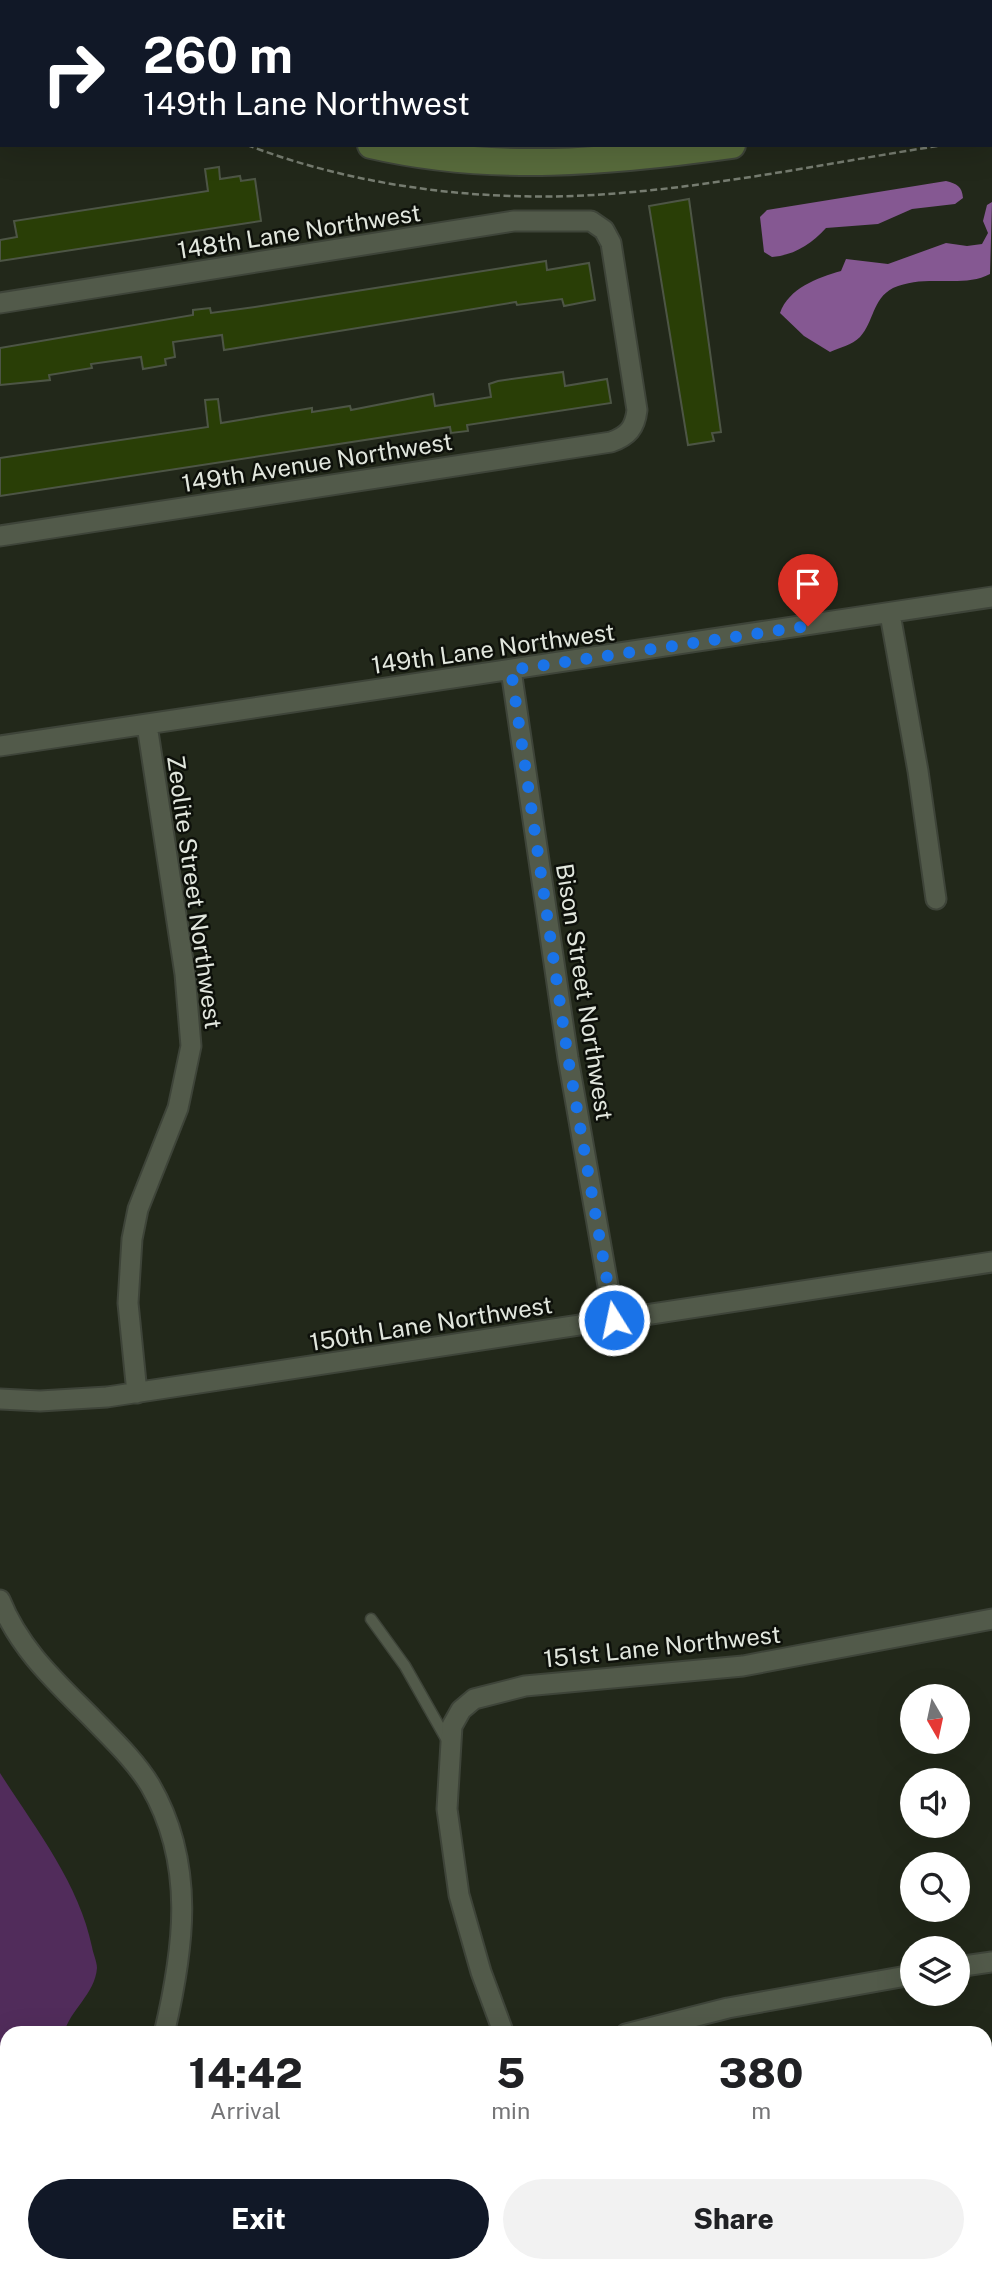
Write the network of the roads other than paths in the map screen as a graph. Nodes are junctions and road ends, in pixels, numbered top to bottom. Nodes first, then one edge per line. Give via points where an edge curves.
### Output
1 (382, 147) edge
2 (718, 147) edge
3 (0, 303) edge
4 (635, 425) joint
5 (0, 536) edge
6 (992, 597) edge
7 (890, 614) junction
8 (511, 670) junction
9 (147, 725) junction
10 (0, 746) edge
11 (936, 899) dead end
12 (992, 1262) edge
13 (614, 1320) junction
14 (137, 1392) junction
15 (0, 1398) edge
16 (0, 1600) edge
17 (371, 1619) dead end
18 (992, 1619) edge
19 (450, 1746) junction
20 (992, 1962) edge
21 (970, 1965) edge
22 (900, 1977) edge
23 (166, 2026) edge
24 (501, 2026) edge
25 (657, 2026) edge

1 - 2 main road via 437,157 538,164 635,159
3 - 4 street, 148th Lane Northwest via 514,221 592,221 611,243 637,410
4 - 5 street, 149th Avenue Northwest via 623,438 611,442
6 - 7 street, 149th Lane Northwest
7 - 8 street, 149th Lane Northwest
7 - 11 street
8 - 9 street, 149th Lane Northwest
8 - 13 street, Bison Street Northwest via 568,1058
9 - 10 street, 149th Lane Northwest
9 - 14 street, Zeolite Street Northwest via 185,974 191,1046 178,1108 138,1209 132,1239 128,1303
12 - 13 street, 150th Lane Northwest
13 - 14 street, 150th Lane Northwest
14 - 15 street, 150th Lane Northwest via 75,1399
16 - 23 street via 24,1647 128,1755 150,1785 171,1836 180,1870 183,1918 178,1972
17 - 19 lane via 405,1665
18 - 19 street, 151st Lane Northwest via 743,1666 525,1686 474,1699 452,1726
19 - 24 street, 151st Lane Northwest via 447,1809 459,1895
20 - 21 street
22 - 25 street via 728,2008

